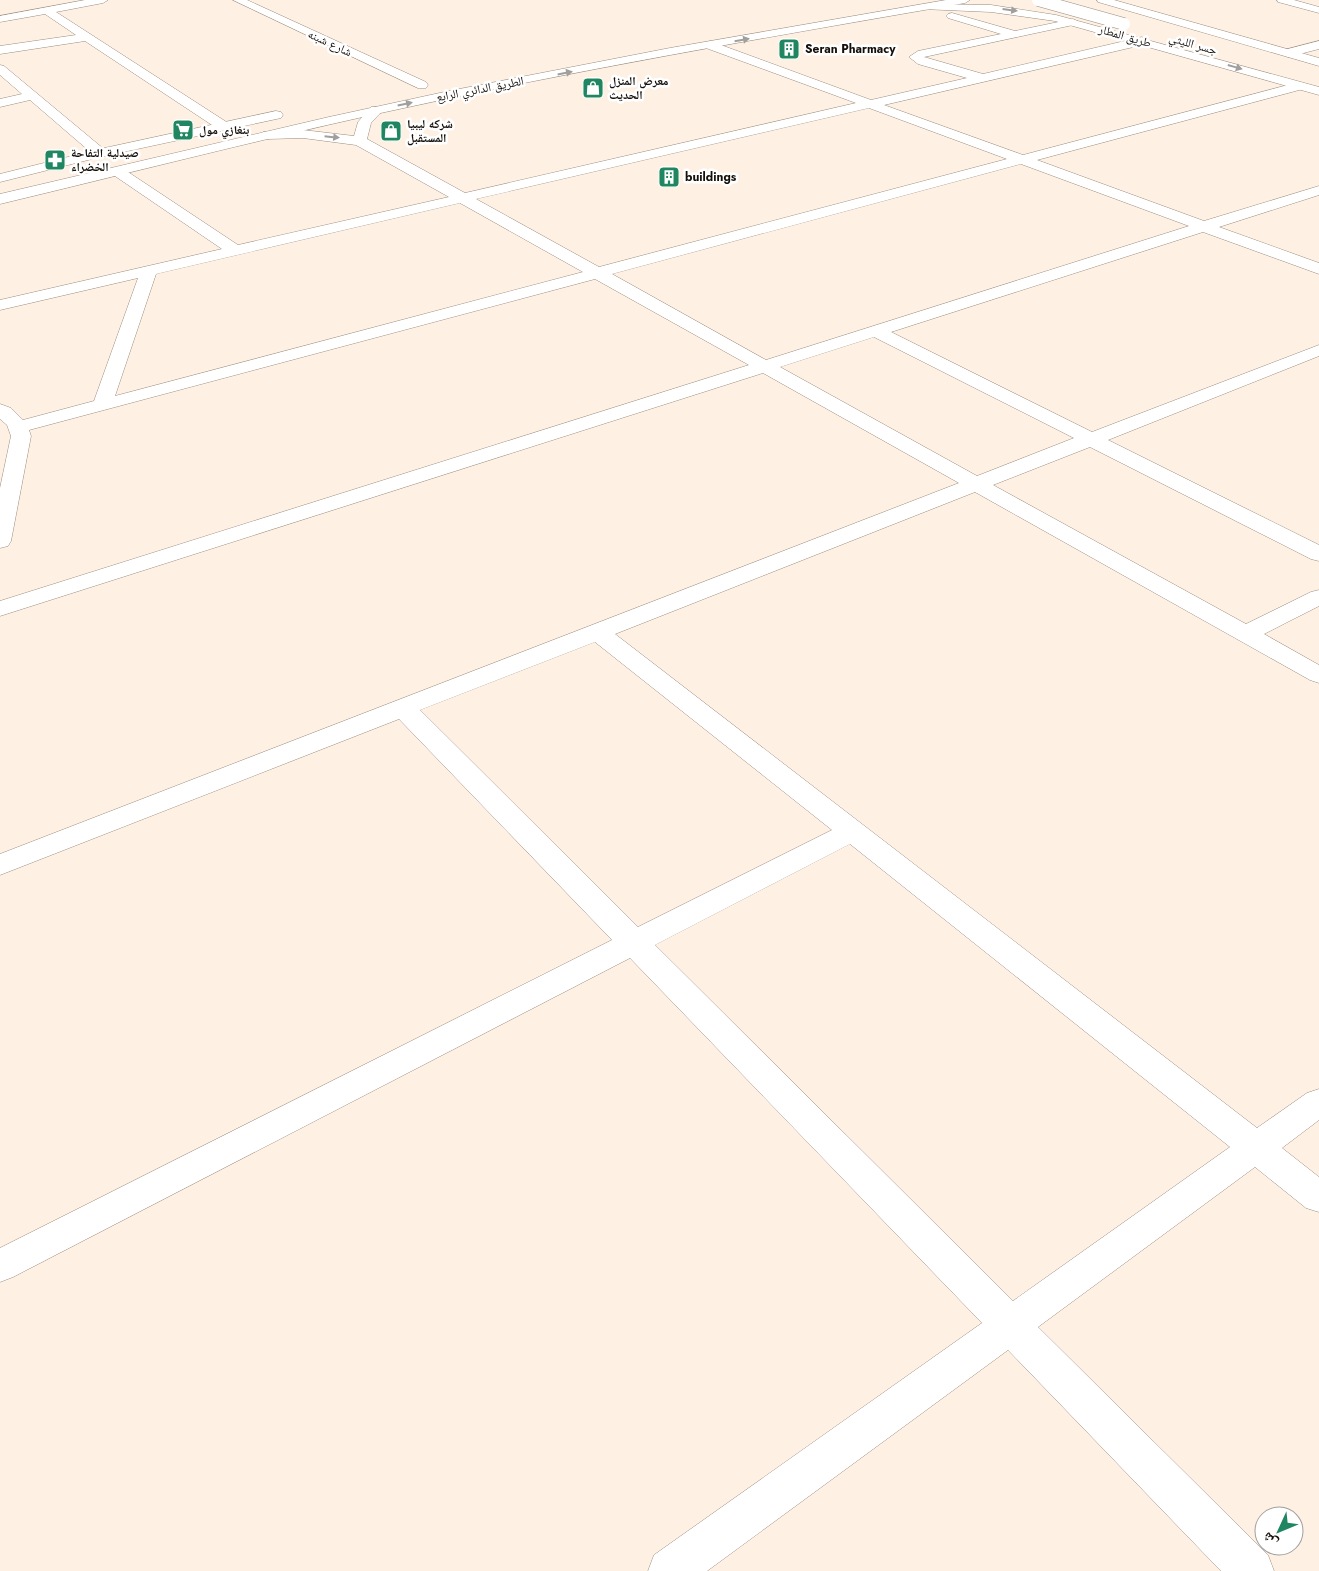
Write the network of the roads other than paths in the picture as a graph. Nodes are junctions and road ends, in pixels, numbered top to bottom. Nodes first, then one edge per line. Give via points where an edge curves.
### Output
1 (103, 0) edge
2 (238, 0) edge
3 (909, 0) edge
4 (965, 0) edge
5 (1038, 0) edge
6 (1063, 0) edge
7 (1102, 0) edge
8 (1282, 0) edge
9 (926, 7) junction
10 (46, 10) junction
11 (1134, 10) junction
12 (1319, 10) edge
13 (952, 16) dead end
14 (0, 19) edge
15 (1073, 22) junction
16 (1139, 32) junction
17 (1015, 34) junction
18 (86, 37) junction
19 (710, 45) junction
20 (1319, 45) edge
21 (0, 50) edge
22 (1288, 53) junction
23 (575, 57) dead end
24 (1319, 62) edge
25 (0, 69) edge
26 (1319, 71) edge
27 (982, 78) junction
28 (1319, 79) edge
29 (427, 84) joint
30 (1300, 86) junction
31 (404, 89) dead end
32 (1319, 91) edge
33 (32, 96) junction
34 (0, 103) edge
35 (870, 104) junction
36 (318, 109) dead end
37 (376, 110) junction
38 (287, 112) dead end
39 (337, 119) junction
40 (223, 126) junction
41 (268, 135) junction
42 (360, 141) junction
43 (100, 152) junction
44 (1022, 160) junction
45 (117, 172) junction
46 (0, 178) edge
47 (0, 182) edge
48 (1319, 190) edge
49 (0, 192) edge
50 (463, 198) junction
51 (0, 199) edge
52 (1204, 227) junction
53 (236, 251) junction
54 (1319, 269) edge
55 (150, 271) junction
56 (597, 273) junction
57 (0, 305) edge
58 (876, 331) junction
59 (1319, 350) edge
60 (765, 366) junction
61 (102, 405) junction
62 (0, 410) edge
63 (19, 427) junction
64 (1090, 439) junction
65 (976, 484) junction
66 (0, 541) edge
67 (1319, 554) edge
68 (1319, 597) edge
69 (0, 609) edge
70 (597, 632) junction
71 (1245, 634) junction
72 (1319, 675) edge
73 (402, 707) junction
74 (852, 831) junction
75 (0, 865) edge
76 (634, 942) junction
77 (1319, 1102) edge
78 (1256, 1148) junction
79 (1319, 1197) edge
80 (0, 1266) edge
81 (1010, 1325) junction
82 (670, 1571) edge
83 (1252, 1571) edge

1 - 10 main road
2 - 29 main road, شارع شبنه
3 - 23 main road
4 - 9 main road, الطريق الدائري الرابع
5 - 16 main road, جسر الليثي, bridge
6 - 26 main road, جسر الليثي
7 - 11 main road, طريق المطار
8 - 12 main road
9 -> 15 main road, طريق المطار via 1003,9
19 -> 9 main road, الطريق الدائري الرابع
10 - 14 main road
10 - 18 main road
11 - 15 main road via 1087,13
11 - 22 main road, طريق المطار
13 - 17 main road
15 - 16 main road, طريق المطار
15 - 17 main road
16 - 27 main road
16 - 28 main road, جسر الليثي
16 -> 30 main road, طريق المطار
17 - 27 main road via 914,57
18 - 21 main road
18 - 40 main road
19 - 35 main road
37 -> 19 main road, الطريق الدائري الرابع
20 - 22 main road
22 - 24 main road, طريق المطار
25 - 33 main road
27 - 35 main road
29 - 31 main road, الطريق الدائري الرابع
30 - 32 main road, طريق المطار
30 - 44 main road
33 - 34 main road
33 - 43 main road
35 - 44 main road
35 - 50 main road
36 - 39 main road via 172,141 166,146 189,149 309,121
37 - 39 main road, الطريق الدائري الرابع
37 - 42 main road via 365,122
38 - 40 main road
39 - 41 main road, الطريق الدائري الرابع
40 - 43 main road
41 -> 42 main road via 303,134
41 - 45 main road, الطريق الدائري الرابع
42 - 50 main road
43 - 46 main road
44 - 52 main road
44 - 56 main road
45 - 51 main road, الطريق الدائري الرابع
45 - 53 main road
47 - 49 main road via 102,158 121,161 110,167
48 - 52 main road
50 - 53 main road
50 - 56 main road
52 - 54 main road
52 - 58 main road
53 - 55 main road
55 - 57 main road
55 - 61 main road
56 - 60 main road
56 - 61 main road
58 - 60 main road
58 - 64 main road
59 - 64 main road
60 - 65 main road
60 - 69 main road
61 - 63 main road
62 - 63 main road via 13,418
63 - 66 main road via 20,444
64 - 65 main road
64 - 67 main road
65 - 70 main road
65 - 71 main road
68 - 71 main road
70 - 73 main road
70 - 74 main road
71 - 72 main road
73 - 75 main road
73 - 76 main road
74 - 76 main road
74 - 78 main road
76 - 80 main road
76 - 81 main road
77 - 78 main road
78 - 79 main road
78 - 81 main road
81 - 82 main road
81 - 83 main road

